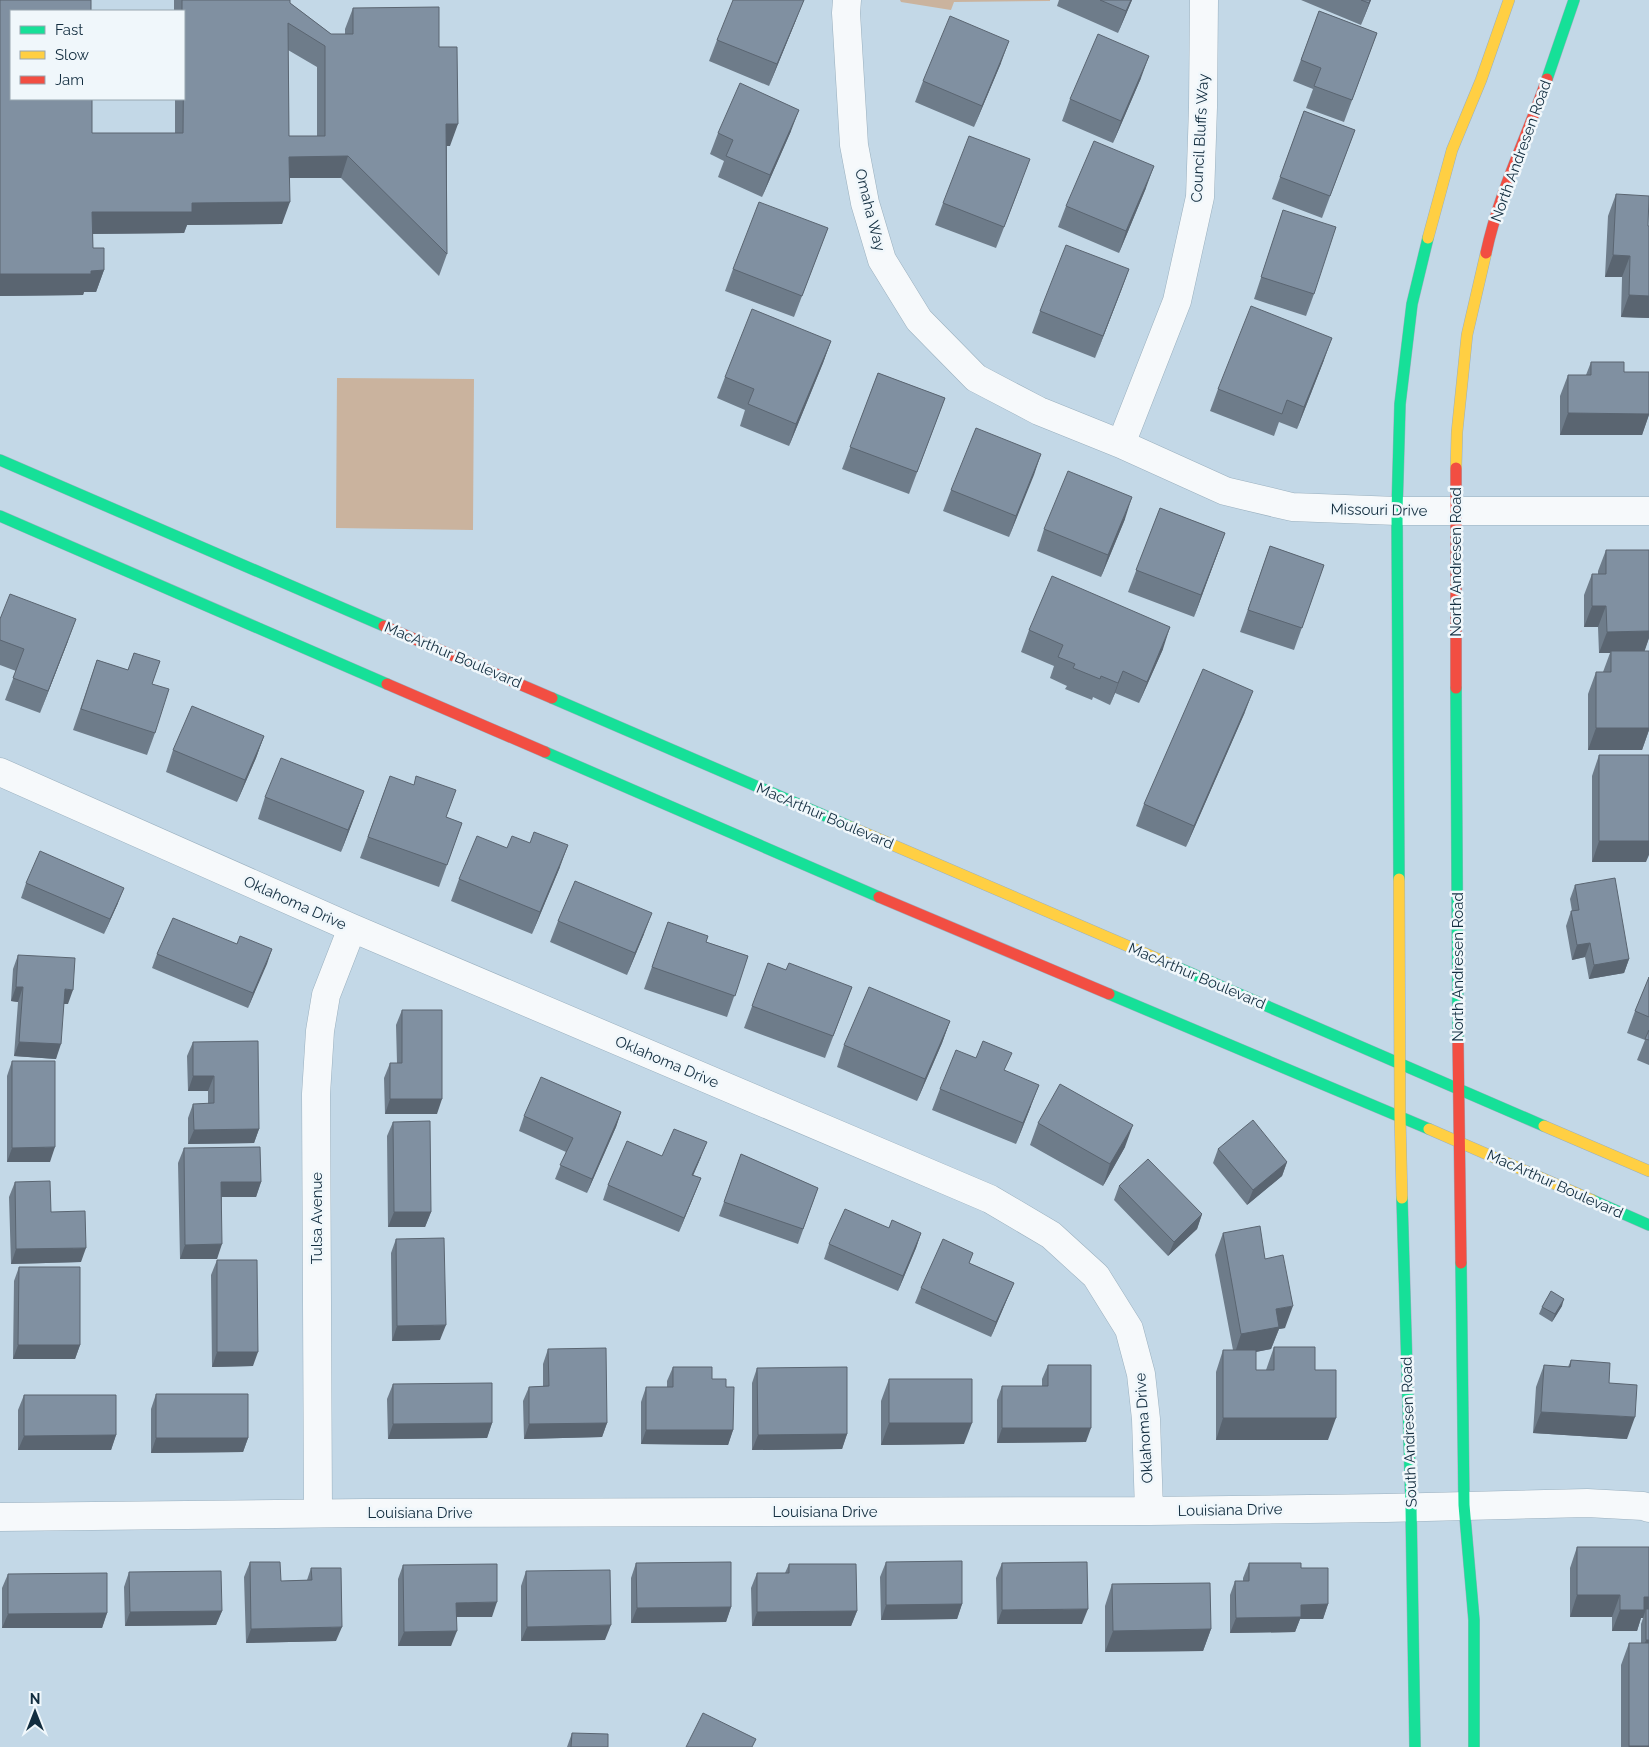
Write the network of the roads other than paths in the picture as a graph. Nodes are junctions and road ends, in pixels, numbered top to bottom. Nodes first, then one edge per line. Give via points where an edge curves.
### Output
1 (847, 0) edge
2 (1204, 0) edge
3 (1509, 0) edge
4 (1574, 0) edge
5 (1121, 444) junction
6 (0, 460) edge
7 (1398, 511) junction
8 (1455, 511) junction
9 (1649, 511) edge
10 (0, 516) edge
11 (0, 772) edge
12 (352, 928) junction
13 (1400, 1064) junction
14 (1458, 1088) junction
15 (1400, 1116) junction
16 (1459, 1142) junction
17 (1649, 1171) edge
18 (1649, 1225) edge
19 (1464, 1506) junction
20 (1411, 1507) junction
21 (1649, 1508) edge
22 (1150, 1511) junction
23 (318, 1514) junction
24 (0, 1517) edge
25 (1415, 1747) edge
26 (1474, 1747) edge

1 - 5 street, Omaha Way via 854,145 865,202 882,260 919,320 976,378 1040,411
2 - 5 street, Council Bluffs Way via 1200,197 1177,301
3 - 7 street via 1452,150 1434,208 1412,304 1400,404
4 - 8 street, North Andresen Road via 1536,111 1507,180 1467,334 1457,432
5 - 7 street, Missouri Drive via 1225,491 1292,507
6 - 13 street, MacArthur Boulevard
7 - 8 street, Missouri Drive
7 - 13 street
8 - 9 street, Missouri Drive
8 - 14 street, North Andresen Road
10 - 15 street, MacArthur Boulevard via 878,897
11 - 12 street, Oklahoma Drive
12 - 22 street, Oklahoma Drive via 990,1199 1051,1235 1096,1276 1129,1329 1141,1374
12 - 23 street, Tulsa Avenue via 326,995 320,1031 317,1085
13 - 14 street, MacArthur Boulevard
13 - 15 street
14 - 16 street, North Andresen Road
14 - 17 street, MacArthur Boulevard
15 - 16 street, MacArthur Boulevard
15 - 20 street, South Andresen Road
16 - 18 street, MacArthur Boulevard
16 - 19 street
19 - 20 street, Louisiana Drive
19 - 21 street, Louisiana Drive via 1587,1503
19 - 26 street via 1474,1620
20 - 22 street, Louisiana Drive
20 - 25 street, South Andresen Road
22 - 23 street, Louisiana Drive
23 - 24 street, Louisiana Drive

